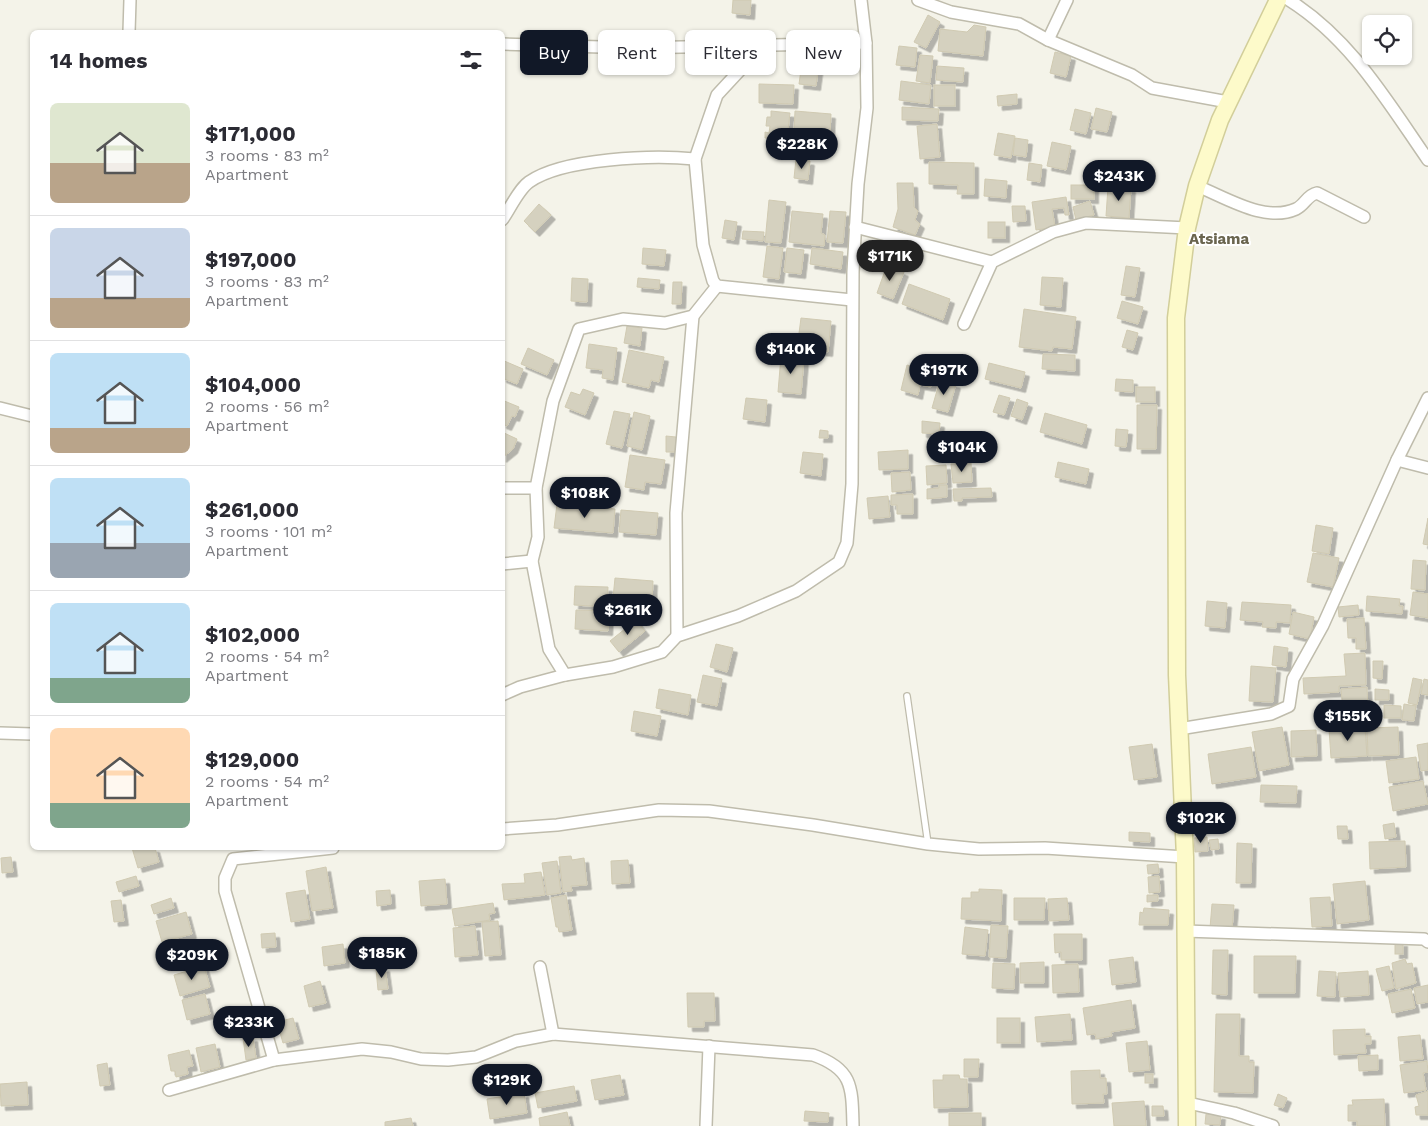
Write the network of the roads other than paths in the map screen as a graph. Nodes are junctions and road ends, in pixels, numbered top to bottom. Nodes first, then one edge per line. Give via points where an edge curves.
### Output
1 (130, 0) edge
2 (861, 0) edge
3 (918, 0) edge
4 (1067, 0) edge
5 (1278, 0) edge
6 (1289, 0) edge
7 (129, 30) edge
8 (1048, 40) junction
9 (776, 43) edge
10 (866, 43) junction
11 (505, 44) edge
12 (685, 48) edge
13 (736, 75) edge
14 (1228, 102) junction
15 (694, 159) junction
16 (1428, 160) edge
17 (1197, 186) junction
18 (505, 216) edge
19 (1364, 217) dead end
20 (855, 227) junction
21 (1187, 228) junction
22 (992, 262) junction
23 (717, 286) junction
24 (852, 300) junction
25 (692, 316) junction
26 (964, 324) dead end
27 (1428, 398) edge
28 (0, 408) edge
29 (30, 416) edge
30 (1397, 460) junction
31 (1428, 468) edge
32 (505, 488) edge
33 (536, 488) junction
34 (532, 561) junction
35 (505, 564) edge
36 (678, 636) junction
37 (565, 675) junction
38 (505, 694) edge
39 (907, 696) dead end
40 (1179, 729) junction
41 (0, 733) edge
42 (30, 734) edge
43 (505, 829) edge
44 (928, 844) junction
45 (315, 850) edge
46 (1185, 857) junction
47 (1185, 931) junction
48 (1428, 942) edge
49 (540, 967) dead end
50 (553, 1034) junction
51 (709, 1046) junction
52 (274, 1060) junction
53 (170, 1090) dead end
54 (1188, 1103) junction
55 (706, 1126) edge
56 (853, 1126) edge
57 (1187, 1126) edge
58 (1273, 1126) edge

1 - 7 street
2 - 10 street
3 - 8 street via 951,12 1019,24
4 - 8 street
5 - 14 street
6 - 16 street via 1320,23 1358,61
8 - 14 street via 1132,75 1152,88
9 - 10 street
10 - 20 street via 867,108
11 - 12 street
13 - 15 street via 717,95
14 - 17 street
15 - 18 street via 635,158 544,173 527,183
15 - 23 street via 703,245
17 - 19 street via 1257,210 1279,214 1298,208 1317,192
17 - 21 street
20 - 22 street
20 - 24 street
21 - 22 street via 1086,223 1053,232
21 - 40 street via 1176,318 1176,675
22 - 26 street
23 - 24 street
23 - 25 street
24 - 36 street via 852,484 847,543 840,562 796,591 738,616
25 - 33 street via 665,323 623,319 579,329 553,400
25 - 36 street via 676,513
27 - 30 street
28 - 29 street
30 - 31 street
30 - 40 street via 1323,626 1293,679 1290,706 1271,714
32 - 33 street
33 - 34 street via 538,537
34 - 35 street
34 - 37 street via 549,649
36 - 37 street via 662,652 613,667
37 - 38 street
39 - 44 lane
40 - 46 street
41 - 42 street
43 - 44 street via 557,825 659,810 709,811
44 - 46 street
45 - 52 street via 232,859 225,878 225,891
46 - 47 street
47 - 48 street via 1424,939
47 - 54 street
49 - 50 street
50 - 51 street
50 - 52 street via 516,1041 476,1057 458,1059 421,1059 362,1049
51 - 55 street
51 - 56 street via 812,1055 832,1062 845,1075 852,1092
52 - 53 street
54 - 57 street
54 - 58 street

